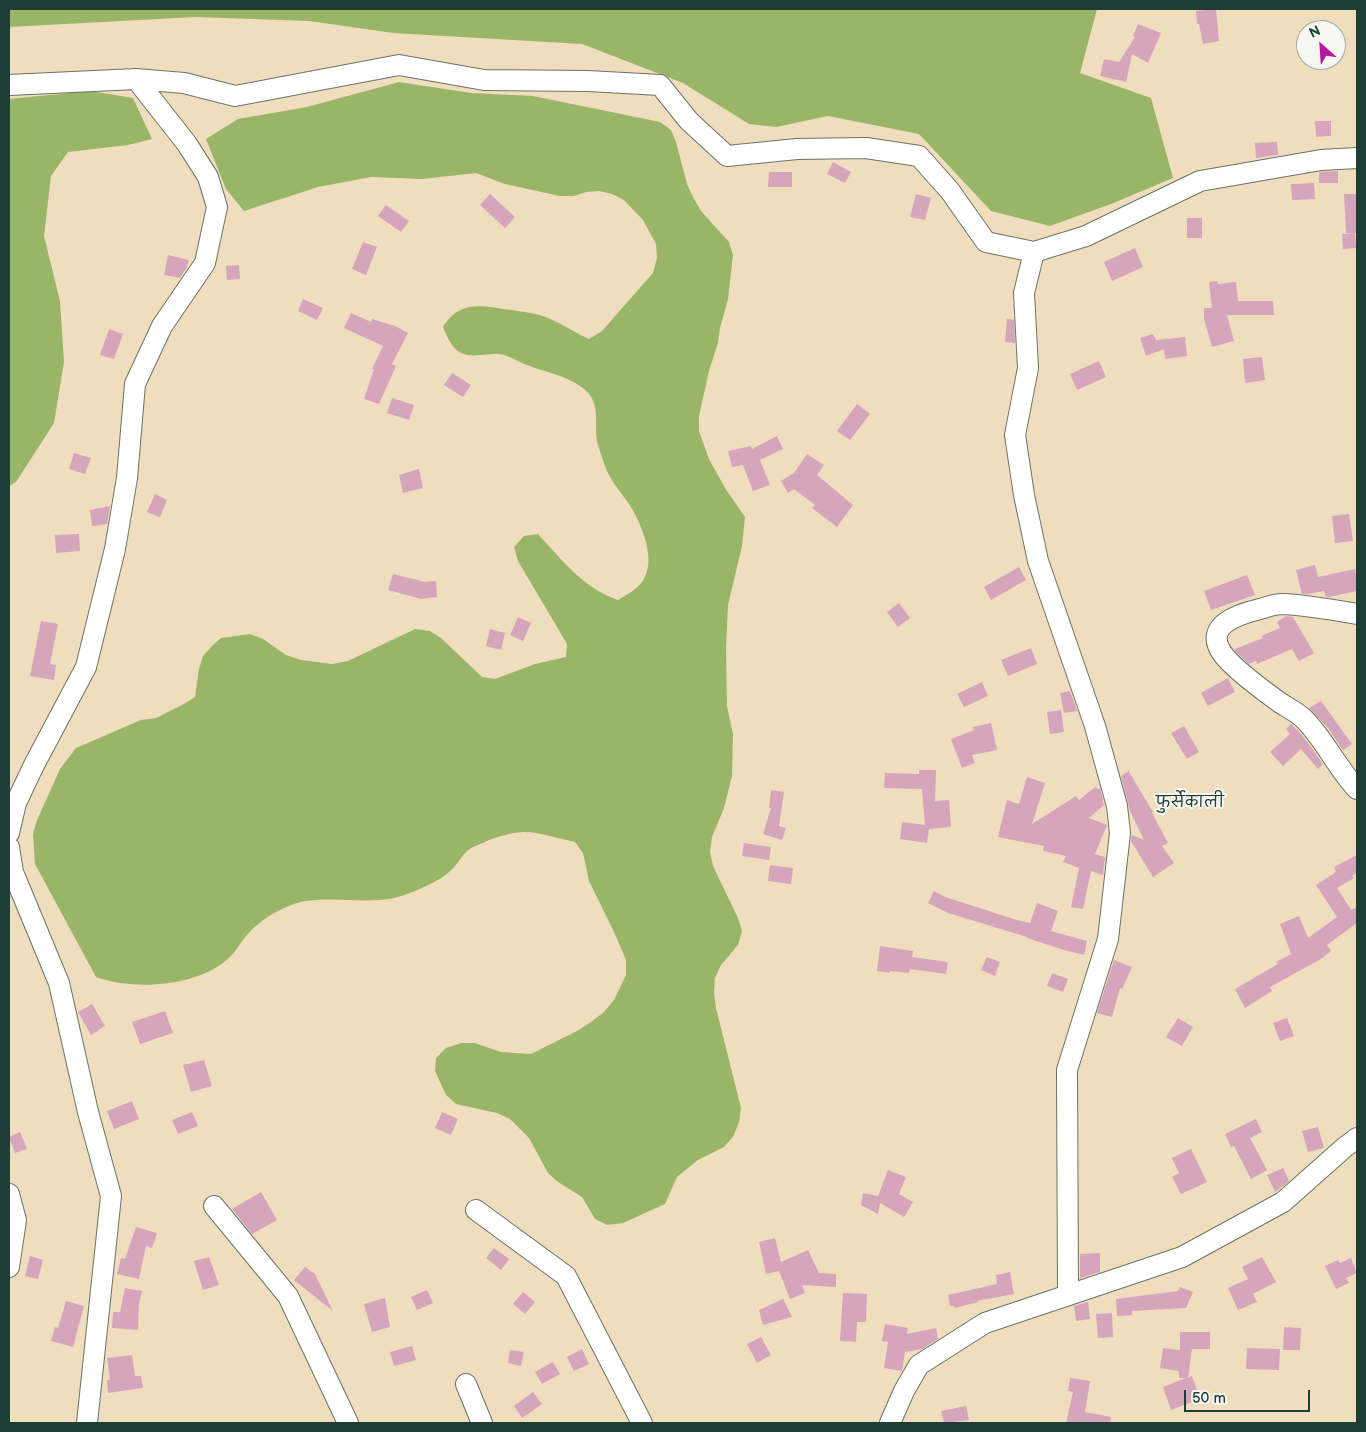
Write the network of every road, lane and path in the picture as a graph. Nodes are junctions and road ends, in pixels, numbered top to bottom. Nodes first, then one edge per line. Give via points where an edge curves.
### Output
1 (136, 79) junction
2 (9, 85) edge
3 (1357, 158) edge
4 (1034, 252) junction
5 (1357, 614) edge
6 (1357, 789) edge
7 (9, 833) edge
8 (9, 847) edge
9 (1357, 1138) edge
10 (9, 1194) edge
11 (214, 1206) dead end
12 (476, 1210) dead end
13 (9, 1267) edge
14 (1068, 1294) junction
15 (466, 1384) dead end
16 (87, 1423) edge
17 (348, 1423) edge
18 (482, 1423) edge
19 (642, 1423) edge
20 (890, 1423) edge

1 - 2 street
1 - 4 street via 184,83 235,96 399,66 484,80 660,85 689,121 727,156 797,149 856,148 919,156 950,191 986,242
1 - 7 street via 187,144 208,177 217,207 205,263 162,326 135,384 127,478 116,549 86,668 16,803
3 - 4 street via 1320,160 1200,181 1086,236
4 - 14 street via 1024,293 1028,368 1015,435 1038,561 1100,742 1117,806 1120,833 1108,939 1067,1070
5 - 6 street via 1280,604 1243,613 1225,622 1217,632 1222,654 1279,702 1304,718
8 - 16 street via 13,872 59,983 111,1196
9 - 14 street via 1283,1202 1182,1257
10 - 13 street via 16,1220
11 - 17 street via 288,1296
12 - 19 street via 566,1276
14 - 20 street via 985,1323 919,1365
15 - 18 street

